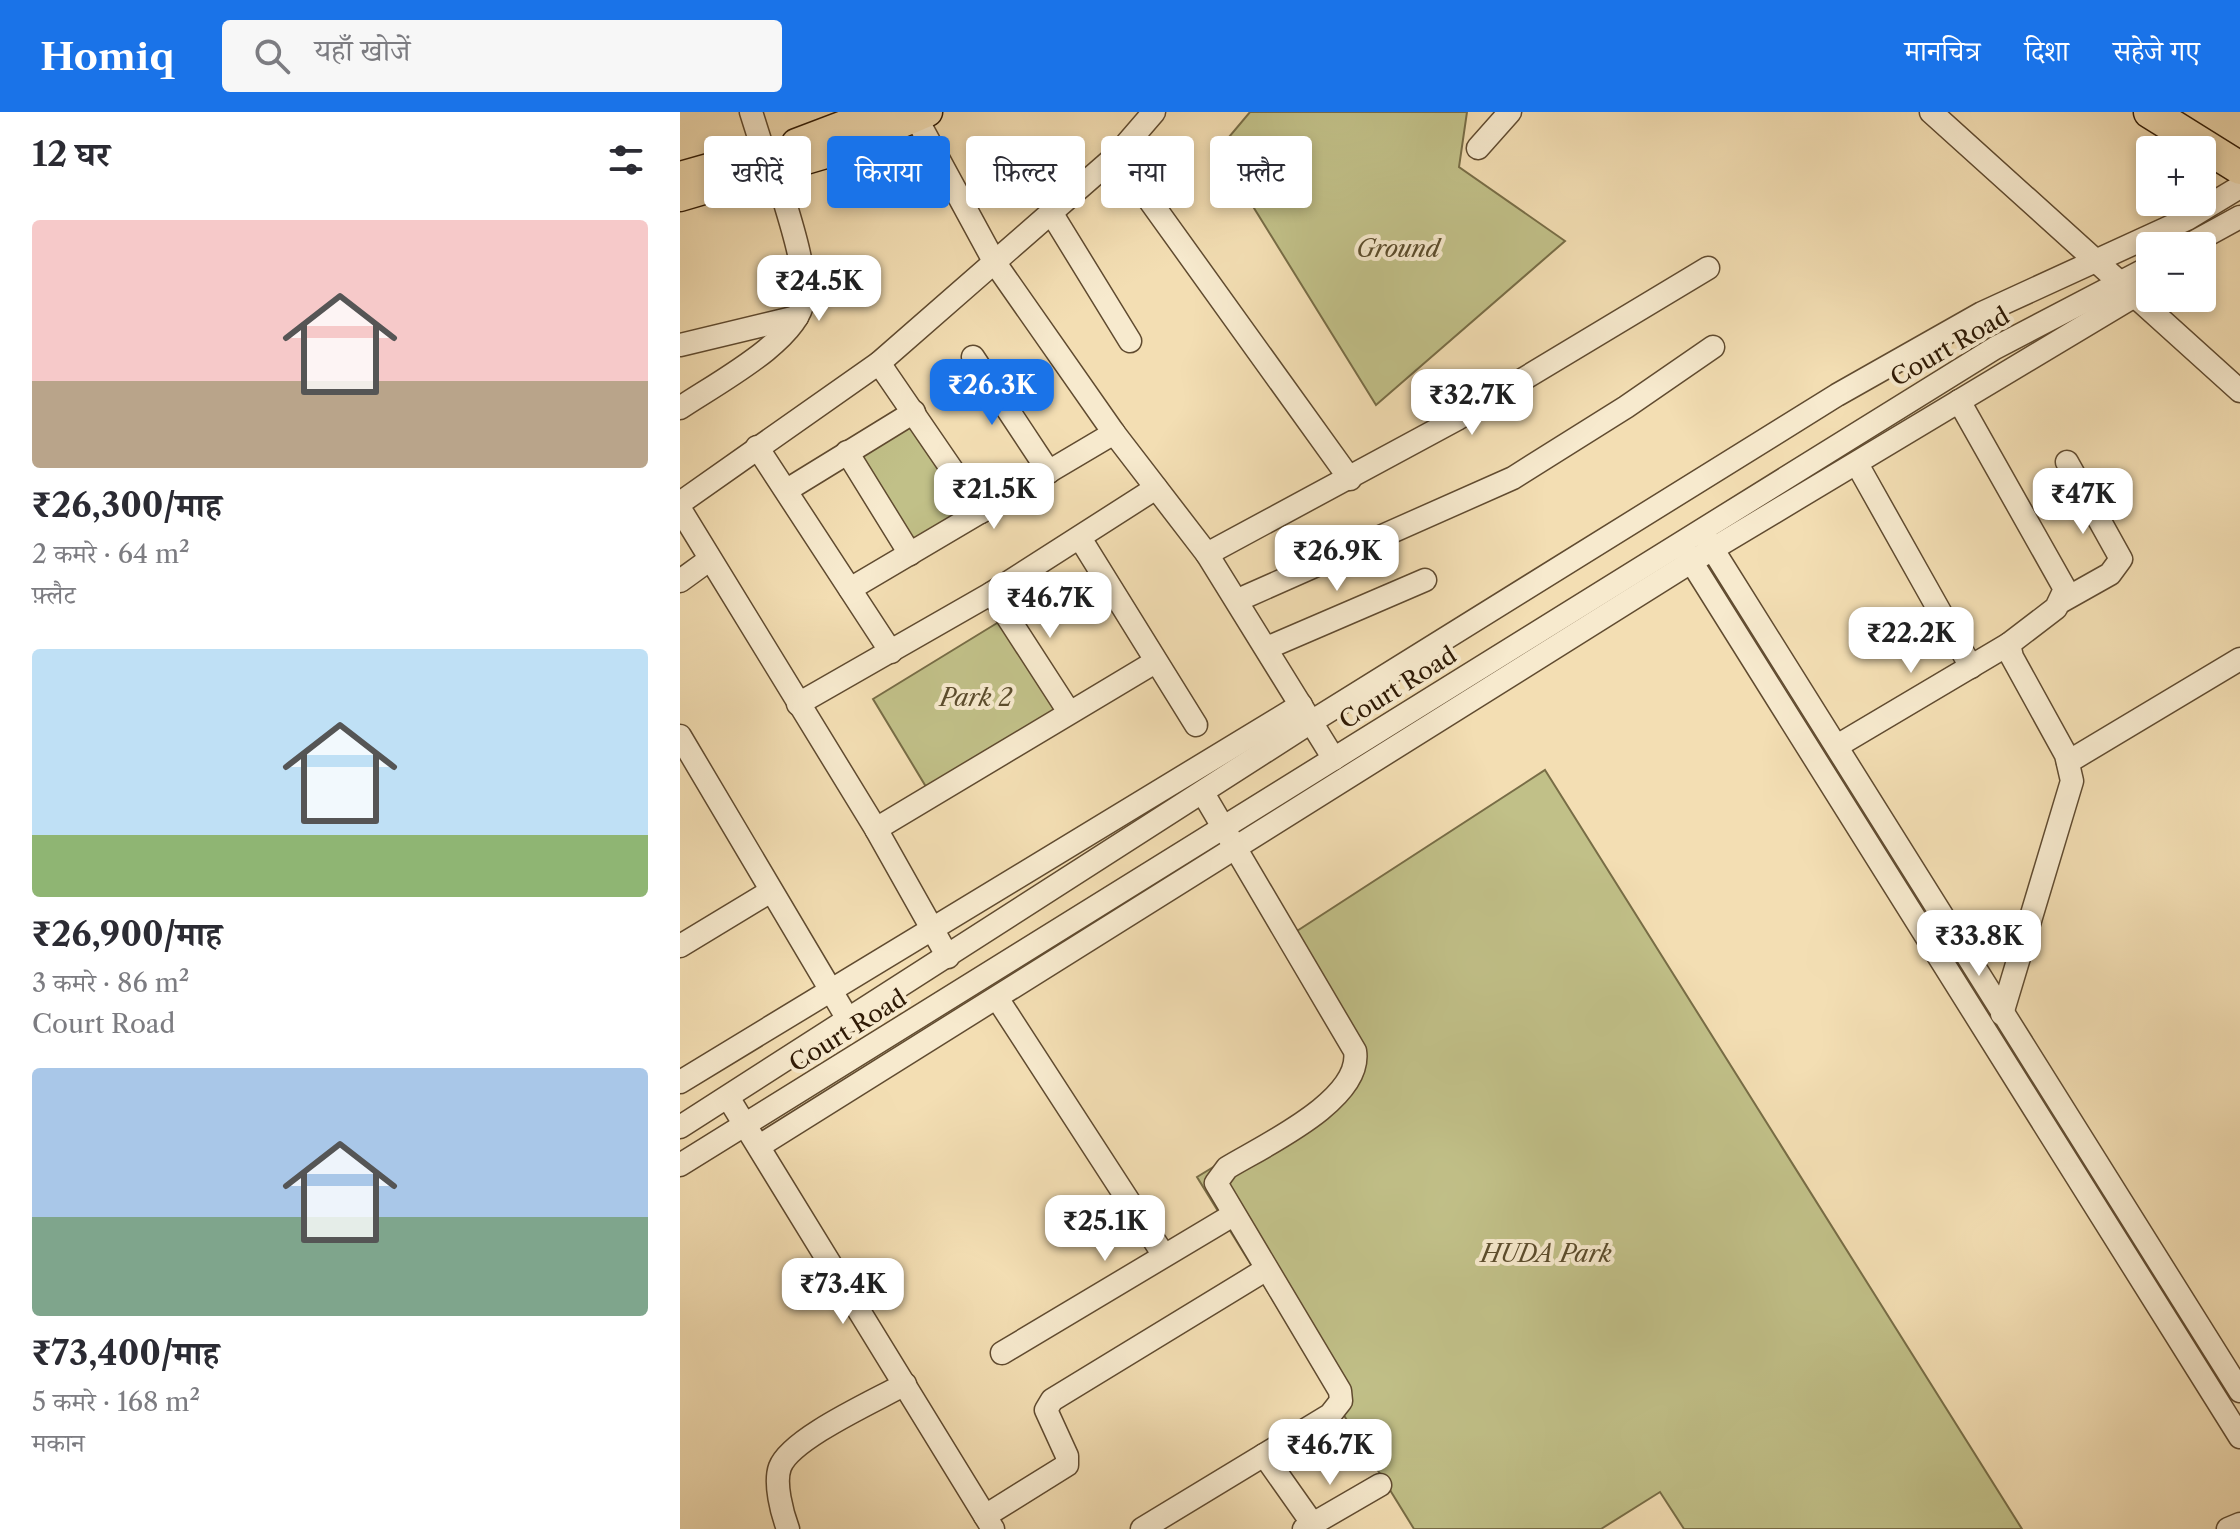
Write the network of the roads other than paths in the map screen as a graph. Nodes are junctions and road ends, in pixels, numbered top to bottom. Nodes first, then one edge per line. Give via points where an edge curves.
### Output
1 (751, 112) edge
2 (878, 112) edge
3 (1154, 112) edge
4 (1510, 112) edge
5 (1931, 112) edge
6 (2150, 112) edge
7 (919, 115) edge
8 (760, 136) edge
9 (1133, 136) edge
10 (811, 141) edge
11 (1478, 148) dead end
12 (811, 155) edge
13 (2240, 168) edge
14 (1101, 170) edge
15 (704, 172) edge
16 (680, 176) edge
17 (704, 187) edge
18 (2240, 187) edge
19 (680, 197) edge
20 (782, 208) edge
21 (1155, 208) edge
22 (1052, 214) junction
23 (2240, 217) edge
24 (2213, 232) edge
25 (995, 263) junction
26 (2097, 263) junction
27 (1708, 268) dead end
28 (2136, 282) edge
29 (2129, 289) junction
30 (797, 317) junction
31 (1130, 341) dead end
32 (680, 345) edge
33 (1713, 347) dead end
34 (973, 357) dead end
35 (879, 363) junction
36 (2240, 391) edge
37 (1959, 401) junction
38 (680, 408) edge
39 (914, 412) junction
40 (1114, 433) junction
41 (757, 447) junction
42 (847, 452) junction
43 (2067, 462) dead end
44 (1857, 464) junction
45 (1049, 472) junction
46 (1350, 479) junction
47 (1156, 488) junction
48 (787, 490) junction
49 (680, 506) edge
50 (981, 512) junction
51 (1700, 529) junction
52 (1080, 538) junction
53 (1679, 543) junction
54 (1713, 549) junction
55 (910, 554) junction
56 (1207, 554) junction
57 (709, 560) junction
58 (1691, 562) junction
59 (1425, 580) dead end
60 (680, 581) edge
61 (850, 589) junction
62 (992, 593) junction
63 (1238, 600) junction
64 (2062, 601) junction
65 (2009, 644) junction
66 (1267, 648) junction
67 (891, 652) junction
68 (2240, 659) edge
69 (1155, 662) junction
70 (1971, 667) junction
71 (798, 704) junction
72 (1069, 712) junction
73 (1306, 713) junction
74 (1196, 725) dead end
75 (680, 736) edge
76 (1837, 746) junction
77 (1334, 759) junction
78 (2068, 762) junction
79 (1203, 793) junction
80 (1224, 827) junction
81 (876, 829) junction
82 (1237, 848) junction
83 (771, 891) junction
84 (680, 919) edge
85 (932, 929) junction
86 (686, 943) edge
87 (948, 957) junction
88 (830, 990) junction
89 (997, 998) junction
90 (2002, 1014) junction
91 (849, 1021) junction
92 (680, 1082) edge
93 (729, 1099) junction
94 (747, 1124) junction
95 (680, 1127) edge
96 (761, 1145) junction
97 (680, 1165) edge
98 (1233, 1215) junction
99 (1163, 1254) junction
100 (1265, 1270) junction
101 (1002, 1353) dead end
102 (905, 1384) junction
103 (2240, 1391) edge
104 (2240, 1437) edge
105 (1264, 1455) junction
106 (1380, 1485) dead end
107 (989, 1523) edge
108 (2240, 1524) edge
109 (1308, 1526) edge
110 (788, 1529) edge
111 (1142, 1529) edge
112 (2228, 1529) edge

1 - 8 street
2 - 10 main road
3 - 9 street
4 - 11 street
5 - 26 street
6 - 13 highway
7 - 12 main road via 836,151
7 - 25 street
14 - 22 street
15 - 16 main road
17 - 19 main road
18 - 26 street
20 - 30 street via 803,288
21 - 46 street
22 - 25 street
22 - 31 street
23 - 24 street
25 - 35 street
25 - 40 street
26 - 29 street
26 - 73 street via 1982,313 1837,395
27 - 46 street
28 - 29 street, Court Road
29 - 36 street
29 - 37 street
29 - 51 street, Court Road via 1995,348
30 - 32 street
30 - 38 street via 777,341
33 - 63 street via 1502,483
34 - 45 street
35 - 39 street
35 - 41 street
37 - 44 street
37 - 64 street via 2064,583
39 - 42 street
39 - 50 street
40 - 45 street
40 - 47 street
41 - 48 street
41 - 49 street
42 - 48 street
42 - 55 street
43 - 64 street via 2121,559 2110,574
44 - 54 street
44 - 70 street
45 - 50 street
46 - 56 street
47 - 52 street
47 - 56 street
48 - 61 street
49 - 57 street
50 - 55 street
51 - 53 street, Court Road
51 - 54 street
52 - 62 street
52 - 69 street
53 - 58 street
53 - 77 street, Court Road
54 - 58 street
54 - 76 street
55 - 61 street
56 - 63 street
57 - 60 street
57 - 71 street
58 - 82 street
58 - 104 street
59 - 66 street
61 - 67 street
62 - 67 street
62 - 72 street
63 - 66 street
64 - 65 street
65 - 70 street
65 - 78 street
66 - 73 street
67 - 71 street
68 - 78 street
69 - 72 street
69 - 74 street
70 - 76 street
71 - 81 street
72 - 81 street
73 - 77 street
73 - 79 street
73 - 85 street
75 - 83 street
76 - 90 street
77 - 80 street, Court Road
78 - 90 street via 2071,790
79 - 80 street
79 - 87 street
80 - 82 street
80 - 94 street, Court Road
81 - 85 street
82 - 89 street
82 - 98 street via 1352,1043 1357,1062 1350,1081 1322,1109 1222,1172 1216,1183
83 - 86 street
83 - 88 street
84 - 86 street
85 - 87 street
85 - 88 street
87 - 91 street
88 - 91 street
88 - 92 street
89 - 96 street
89 - 99 street
90 - 103 street
91 - 93 street
93 - 94 street
93 - 95 street
94 - 96 street
94 - 97 street, Court Road
96 - 102 street
98 - 99 street
98 - 100 street
99 - 101 street
100 - 105 street via 1342,1397 1330,1415
100 - 107 street via 1052,1400 1046,1410 1067,1465
102 - 107 street
102 - 110 street via 805,1439 780,1466
105 - 109 street
105 - 111 street
106 - 109 street
108 - 112 street

